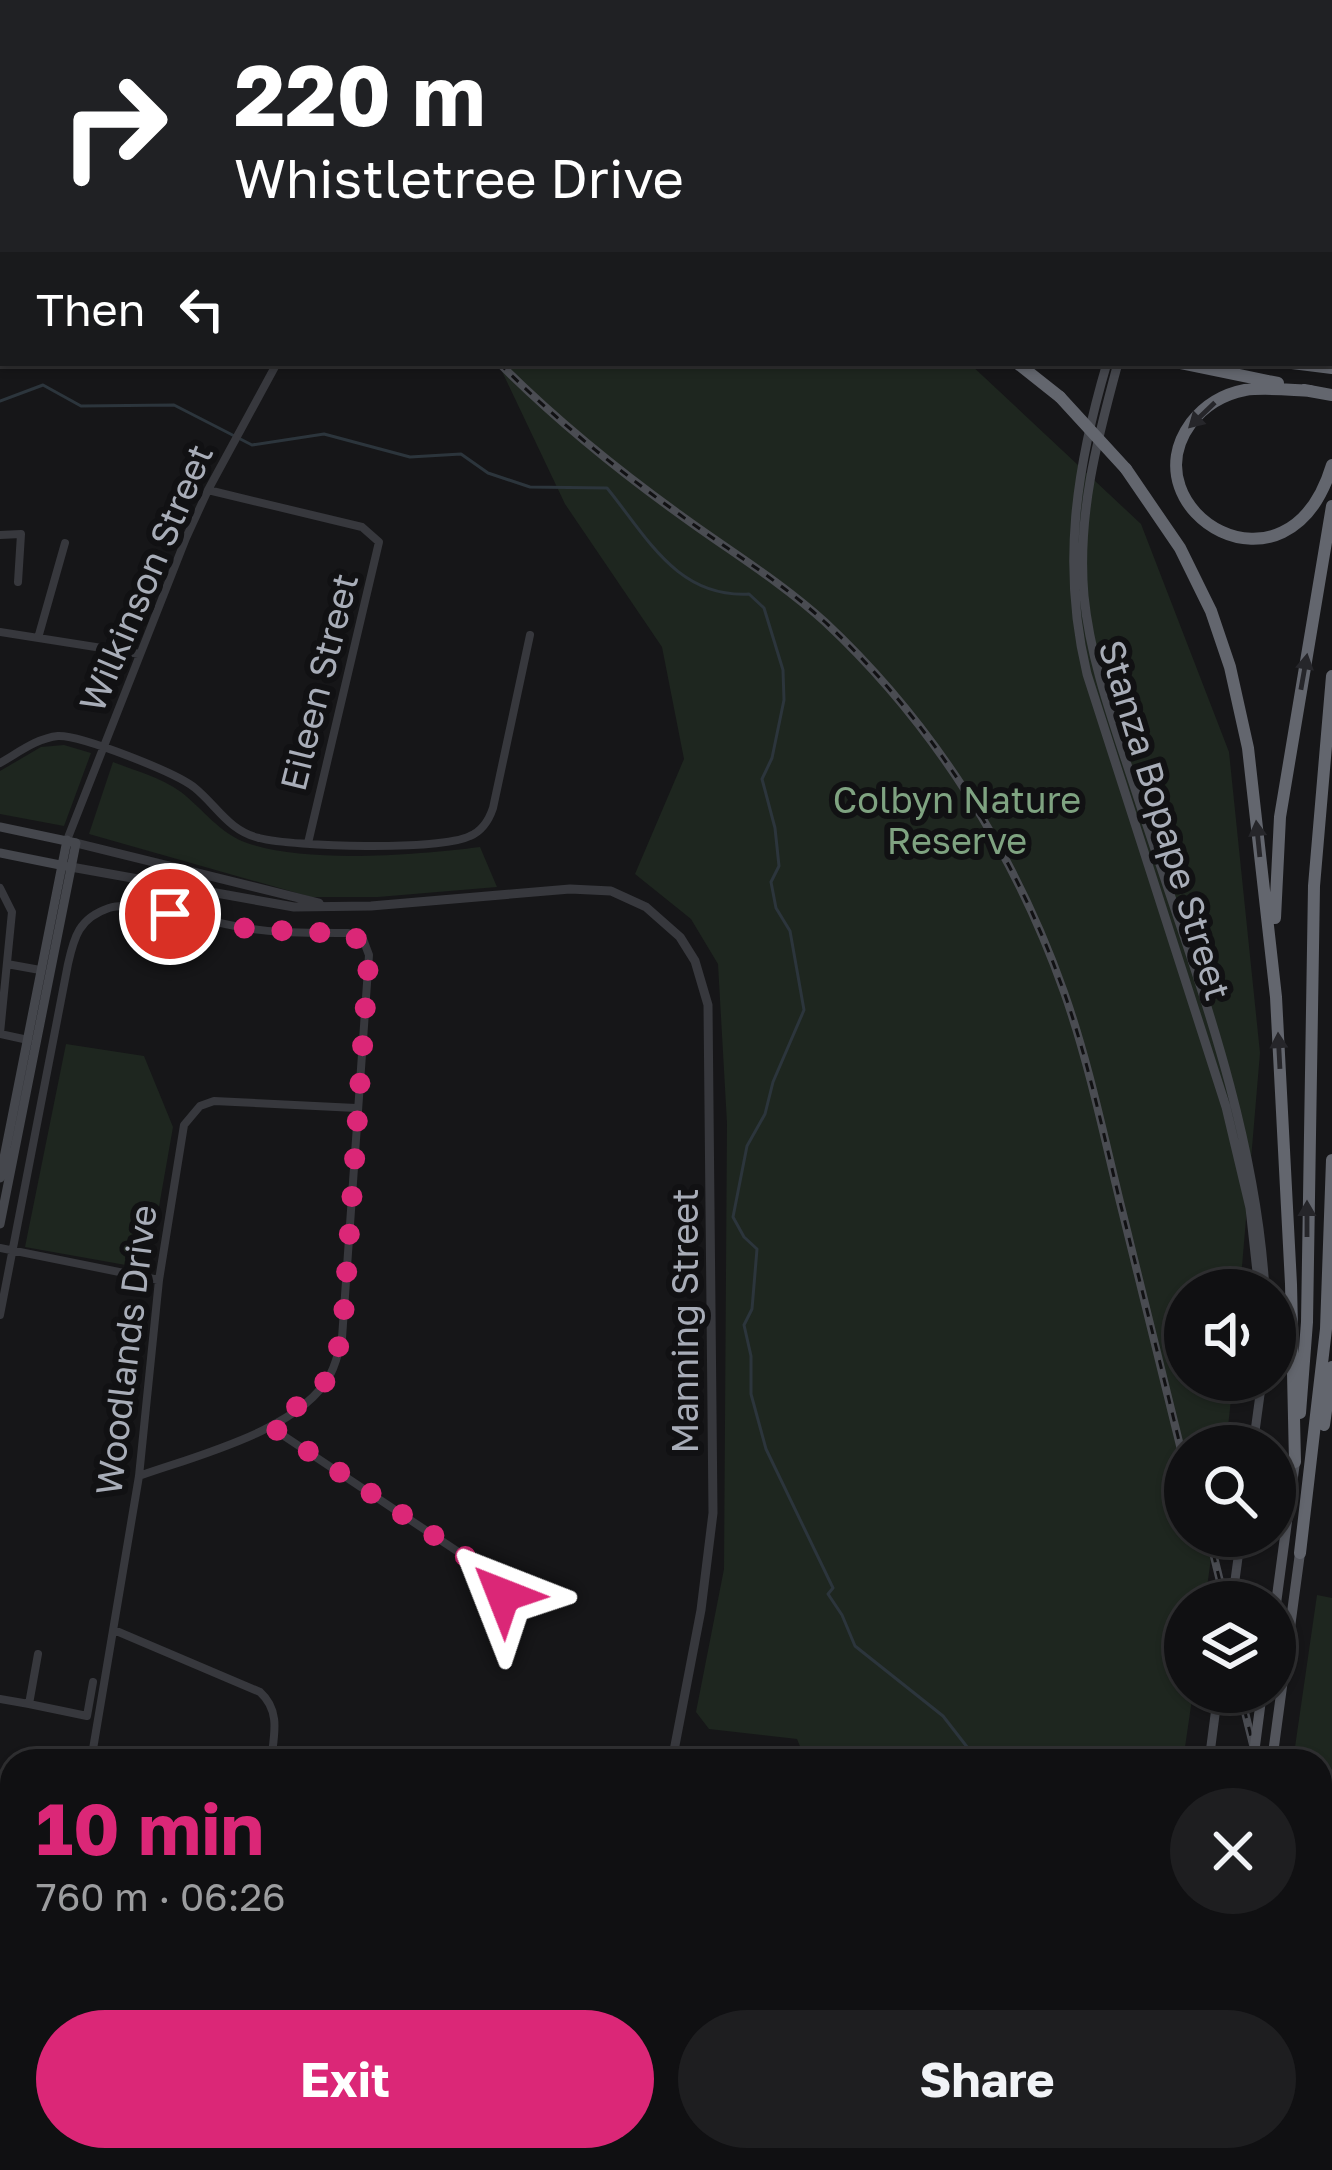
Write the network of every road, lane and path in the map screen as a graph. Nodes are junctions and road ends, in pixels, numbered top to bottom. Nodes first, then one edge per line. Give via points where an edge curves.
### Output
1 (275, 366) edge
2 (1021, 366) edge
3 (1106, 366) edge
4 (1117, 366) edge
5 (1195, 366) edge
6 (1320, 393) edge
7 (1332, 465) edge
8 (208, 490) junction
9 (1332, 506) edge
10 (0, 535) edge
11 (65, 543) dead end
12 (18, 582) dead end
13 (0, 632) edge
14 (530, 635) dead end
15 (38, 638) junction
16 (140, 655) junction
17 (1332, 676) edge
18 (103, 749) junction
19 (0, 763) edge
20 (0, 826) edge
21 (72, 842) junction
22 (308, 843) junction
23 (0, 853) edge
24 (66, 866) junction
25 (3, 892) edge
26 (336, 906) junction
27 (8, 964) junction
28 (40, 970) junction
29 (1276, 997) junction
30 (0, 1034) edge
31 (31, 1041) junction
32 (356, 1108) junction
33 (1332, 1160) edge
34 (0, 1178) edge
35 (0, 1224) edge
36 (0, 1248) edge
37 (13, 1250) junction
38 (1259, 1269) edge
39 (1261, 1269) edge
40 (159, 1280) junction
41 (0, 1315) edge
42 (1332, 1367) edge
43 (1294, 1425) edge
44 (272, 1427) junction
45 (1296, 1450) edge
46 (139, 1475) junction
47 (1300, 1553) junction
48 (113, 1630) junction
49 (509, 1632) dead end
50 (38, 1654) dead end
51 (94, 1682) dead end
52 (0, 1700) edge
53 (29, 1705) junction
54 (1215, 1713) edge
55 (1259, 1713) edge
56 (93, 1749) edge
57 (272, 1749) edge
58 (674, 1749) edge
59 (1211, 1749) edge
60 (1255, 1749) edge
61 (1273, 1749) edge

1 - 8 street, Wilkinson Street
29 -> 2 highway, bridge via 1248,748 1211,611 1126,469
3 - 38 main road, Stanza Bopape Street via 1074,504 1078,628 1226,1107
4 - 39 main road, Stanza Bopape Street via 1087,492 1087,620 1235,1105 1257,1206
5 - 6 highway
6 -> 7 highway via 1254,389 1209,405 1180,444 1183,492 1210,526 1258,539 1309,513
8 - 16 street, Wilkinson Street
8 - 22 street, Eileen Street via 362,526 380,547
29 -> 9 highway via 1278,834
10 - 12 street via 21,534
11 - 15 street
13 - 15 street
14 - 22 street via 493,808 476,833 390,845
15 - 16 street
16 - 18 street, Wilkinson Street
45 -> 17 highway via 1307,1322 1314,886
18 - 19 street via 54,737
18 - 21 street, Wilkinson Street
18 - 22 street via 182,779 243,832
20 - 21 main road
21 - 24 main road
21 - 26 street
23 - 24 main road
24 - 26 street via 294,907
24 - 28 main road
24 - 31 main road
25 - 27 street via 12,912
26 - 58 street, Manning Street via 611,891 668,924 695,961 709,1033 711,1537
27 - 28 street
27 - 30 street
28 - 31 main road
43 -> 29 highway
30 - 31 street
31 - 34 main road
31 - 35 main road
32 - 37 street via 369,955 363,939 249,929 124,905 102,910 82,923 72,946
32 - 40 street, Woodlands Drive via 224,1100 195,1110 181,1133
32 - 44 street via 337,1357 324,1384
33 - 47 highway via 1326,1329
36 - 37 street
37 - 40 street
37 - 41 street
40 - 46 street, Woodlands Drive
42 - 47 highway
44 - 46 street
44 - 49 street via 502,1581 500,1628
46 - 48 street, Woodlands Drive
47 - 61 main road
48 - 56 street, Woodlands Drive
48 - 57 street via 260,1692 273,1707
50 - 53 street
51 - 53 street via 87,1716
52 - 53 street
54 - 59 main road
55 - 60 main road, bridge

